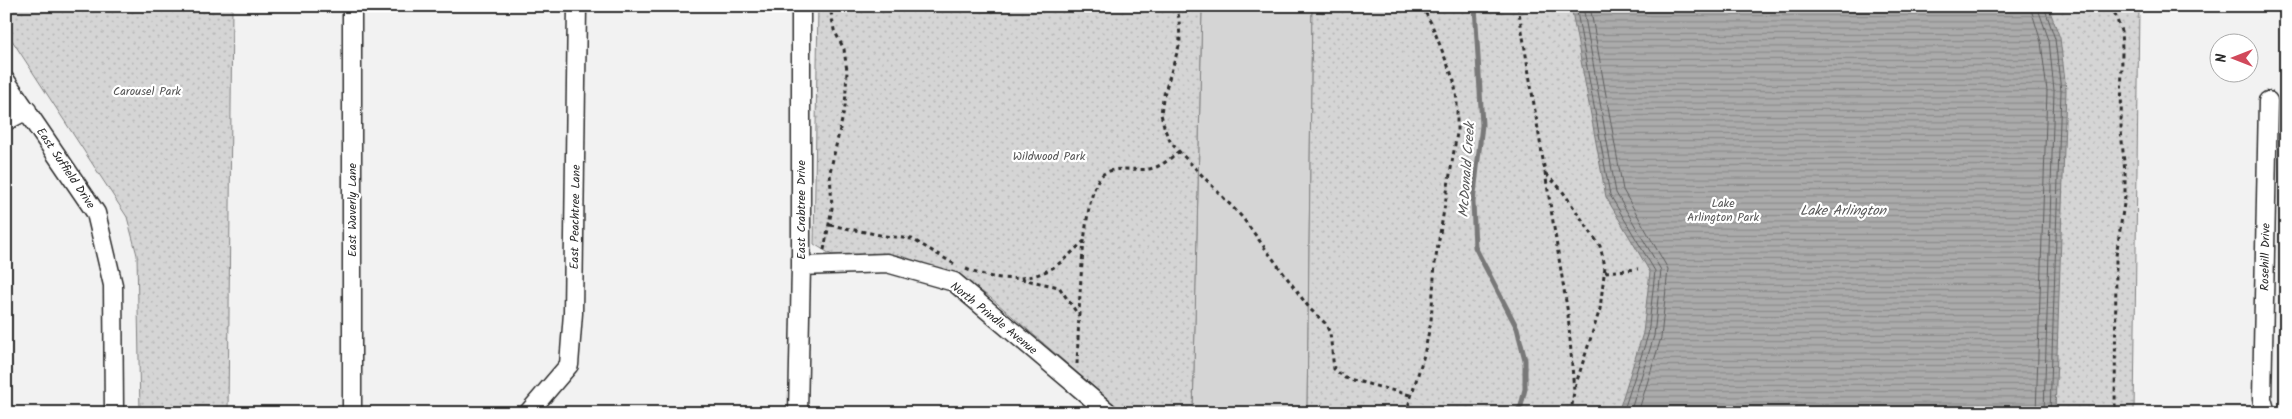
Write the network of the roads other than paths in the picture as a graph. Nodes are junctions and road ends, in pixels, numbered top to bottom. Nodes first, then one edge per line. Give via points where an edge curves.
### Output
1 (352, 6) edge
2 (577, 6) edge
3 (801, 6) edge
4 (6, 81) edge
5 (2268, 101) dead end
6 (27, 110) junction
7 (6, 121) edge
8 (802, 266) junction
9 (114, 413) edge
10 (352, 413) edge
11 (528, 413) edge
12 (798, 413) edge
13 (1109, 413) edge
14 (2266, 413) edge

1 - 10 street, East Waverly Lane
2 - 11 street, East Peachtree Lane via 573,313 568,365
3 - 8 street, East Crabtree Drive
4 - 6 street, East Suffield Drive
5 - 14 street, Rosehill Drive via 2262,398
6 - 7 street
6 - 9 street, East Suffield Drive via 96,213 113,285
8 - 12 street, East Crabtree Drive
8 - 13 street, North Prindle Avenue via 887,263 954,282

